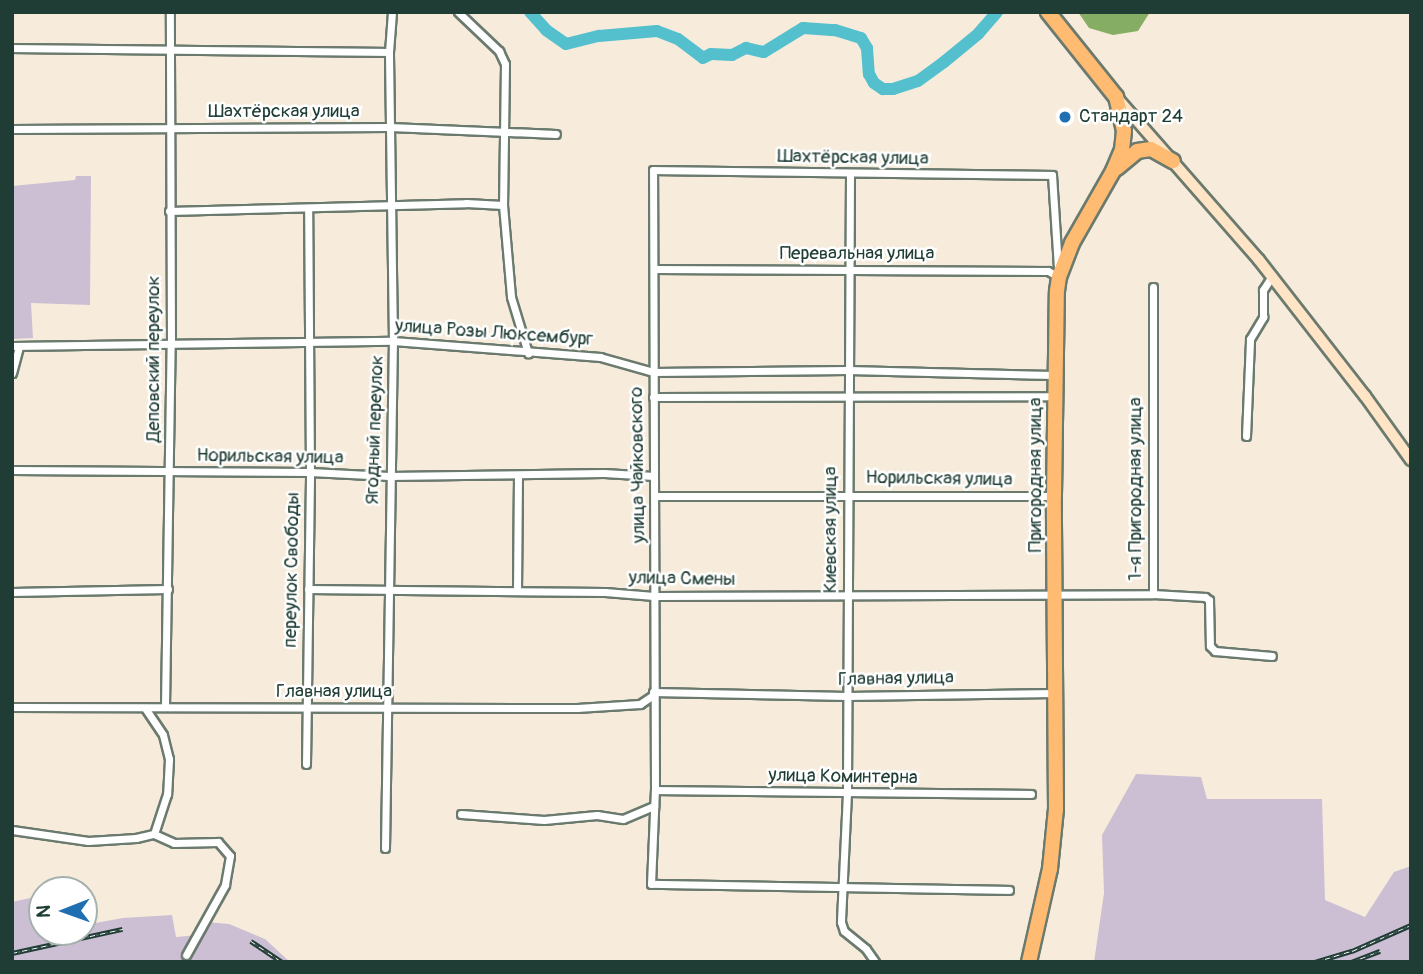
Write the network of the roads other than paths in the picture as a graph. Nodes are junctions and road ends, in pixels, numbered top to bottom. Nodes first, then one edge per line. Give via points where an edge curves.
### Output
1 (170, 12) edge
2 (392, 12) edge
3 (458, 12) edge
4 (1053, 18) edge
5 (12, 48) edge
6 (169, 51) junction
7 (389, 52) junction
8 (1116, 97) junction
9 (390, 127) junction
10 (12, 129) edge
11 (170, 129) junction
12 (503, 130) junction
13 (556, 134) dead end
14 (1173, 161) junction
15 (653, 170) joint
16 (1113, 172) junction
17 (850, 174) junction
18 (503, 205) junction
19 (390, 206) junction
20 (308, 208) junction
21 (169, 211) junction
22 (654, 269) junction
23 (849, 269) junction
24 (1272, 276) junction
25 (1059, 277) junction
26 (1153, 287) dead end
27 (308, 340) junction
28 (393, 341) junction
29 (171, 342) junction
30 (15, 346) edge
31 (528, 353) junction
32 (848, 370) junction
33 (653, 372) junction
34 (12, 373) edge
35 (1055, 375) junction
36 (1055, 396) junction
37 (653, 397) junction
38 (848, 399) junction
39 (1247, 436) dead end
40 (1410, 459) edge
41 (12, 470) edge
42 (169, 472) junction
43 (310, 472) junction
44 (518, 475) junction
45 (389, 476) junction
46 (654, 476) junction
47 (846, 493) junction
48 (654, 496) junction
49 (1054, 496) junction
50 (168, 589) junction
51 (308, 589) junction
52 (387, 590) junction
53 (517, 590) junction
54 (12, 592) edge
55 (1153, 594) junction
56 (1055, 595) junction
57 (654, 596) junction
58 (847, 597) junction
59 (1272, 656) dead end
60 (653, 693) junction
61 (1056, 693) junction
62 (846, 696) junction
63 (165, 706) junction
64 (12, 707) edge
65 (145, 708) junction
66 (387, 708) junction
67 (305, 709) junction
68 (306, 764) dead end
69 (655, 790) junction
70 (847, 793) junction
71 (1031, 794) dead end
72 (654, 806) junction
73 (461, 814) dead end
74 (12, 830) edge
75 (154, 834) junction
76 (385, 848) dead end
77 (844, 887) junction
78 (1009, 890) dead end
79 (186, 955) dead end
80 (1030, 958) edge
81 (875, 962) edge

1 - 6 street, Деповский переулок
2 - 7 street, Ягодный переулок
3 - 12 street via 503,58
4 - 8 highway, Пригородная улица
5 - 6 street
6 - 7 street
6 - 11 street, Деповский переулок
7 - 9 street, Ягодный переулок
8 - 14 street
8 - 16 highway, Пригородная улица via 1124,131
9 - 11 street, Шахтёрская улица
9 - 12 street, Шахтёрская улица
9 - 19 street, Ягодный переулок
10 - 11 street, Шахтёрская улица
11 - 21 street, Деповский переулок
12 - 13 street, Шахтёрская улица
12 - 18 street
14 - 16 highway via 1150,149 1138,150
14 - 24 street
15 - 17 street, Шахтёрская улица
15 - 22 street, улица Чайковского
16 - 25 highway, Пригородная улица via 1072,243
17 - 23 street, Киевская улица
17 - 25 street, Шахтёрская улица via 1052,175
18 - 19 street
18 - 31 street via 511,297
19 - 20 street
19 - 28 street, Ягодный переулок
20 - 21 street
20 - 27 street, переулок Свободы
21 - 29 street, Деповский переулок
22 - 23 street, Перевальная улица
22 - 33 street, улица Чайковского
23 - 25 street, Перевальная улица via 1048,271
23 - 32 street, Киевская улица
24 - 39 street via 1263,290 1263,317 1250,340
24 - 40 street
25 - 35 highway, Пригородная улица
26 - 55 street, 1-я Пригородная улица
27 - 28 street, улица Розы Люксембург
27 - 29 street, улица Розы Люксембург
27 - 43 street, переулок Свободы
28 - 31 street, улица Розы Люксембург
28 - 45 street, Ягодный переулок
29 - 30 street, улица Розы Люксембург
29 - 42 street, Деповский переулок
30 - 34 street
31 - 33 street, улица Розы Люксембург via 600,357
32 - 33 street, улица Розы Люксембург
32 - 35 street, улица Розы Люксембург
32 - 38 street, Киевская улица
33 - 37 street, улица Чайковского
35 - 36 highway, Пригородная улица
36 - 38 street
36 - 49 highway, Пригородная улица
37 - 38 street
37 - 46 street, улица Чайковского
38 - 47 street, Киевская улица
41 - 42 street, Норильская улица
42 - 43 street, Норильская улица
42 - 50 street, Деповский переулок
43 - 45 street, Норильская улица
43 - 51 street, переулок Свободы
44 - 45 street, Норильская улица
44 - 46 street, Норильская улица
44 - 53 street
45 - 52 street, Ягодный переулок
46 - 48 street, улица Чайковского
47 - 48 street, Норильская улица
47 - 49 street, Норильская улица
47 - 58 street, Киевская улица
48 - 57 street, улица Чайковского
49 - 56 highway, Пригородная улица
50 - 54 street
50 - 63 street, Деповский переулок
51 - 52 street, улица Смены
51 - 67 street, переулок Свободы
52 - 53 street, улица Смены
52 - 66 street, Ягодный переулок
53 - 57 street, улица Смены
55 - 56 street, 1-я Пригородная улица
55 - 59 street via 1209,600 1214,652
56 - 58 street, улица Смены
56 - 61 highway, Пригородная улица
57 - 58 street, улица Смены
57 - 60 street, улица Чайковского
58 - 62 street, Киевская улица
60 - 62 street, Главная улица
60 - 66 street, Главная улица via 640,704 611,707
60 - 69 street, улица Чайковского
61 - 62 street, Главная улица
61 - 80 highway, Пригородная улица via 1051,869
62 - 70 street, Киевская улица
63 - 65 street, Главная улица
63 - 67 street, Главная улица
64 - 65 street, Главная улица
65 - 75 street via 163,734 169,759 167,794
66 - 67 street, Главная улица
66 - 76 street, Ягодный переулок
67 - 68 street, переулок Свободы
69 - 70 street, улица Коминтерна
69 - 72 street, улица Чайковского
70 - 71 street, улица Коминтерна
70 - 77 street, Киевская улица
72 - 73 street via 623,818 597,815 544,820
72 - 77 street, улица Чайковского via 651,884
74 - 75 street via 80,840
75 - 79 street via 174,843 218,842 230,856 225,885
77 - 78 street
77 - 81 street, Киевская улица via 841,927

